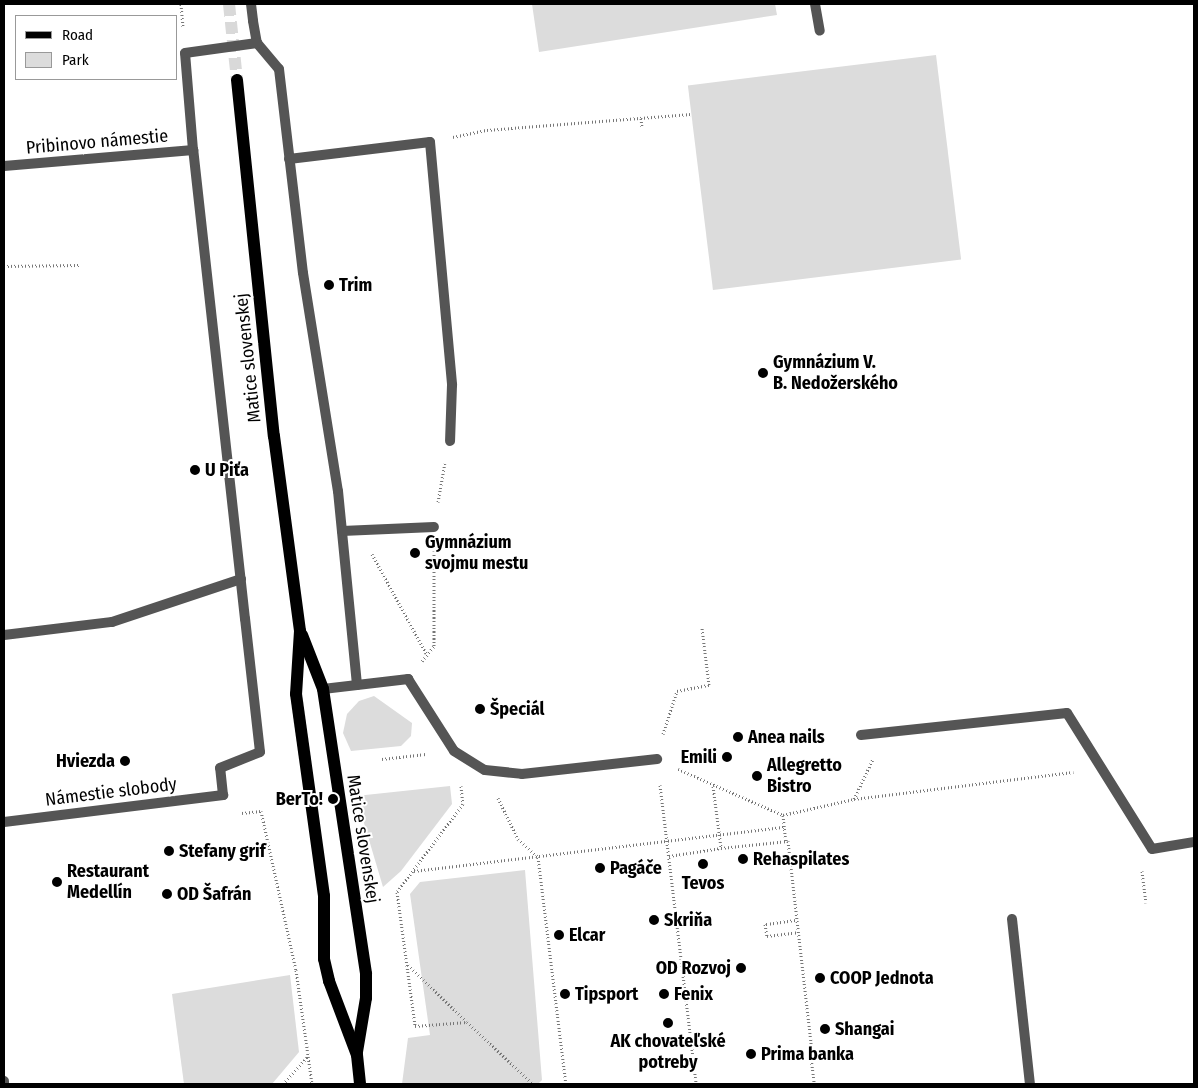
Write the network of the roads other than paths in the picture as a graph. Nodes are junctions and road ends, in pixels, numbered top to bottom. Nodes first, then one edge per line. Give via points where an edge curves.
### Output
1 (251, 4) edge
2 (815, 4) edge
3 (820, 31) dead end
4 (257, 43) junction
5 (237, 80) tunnel mouth
6 (192, 150) junction
7 (289, 159) junction
8 (4, 166) edge
9 (450, 441) road end
10 (434, 527) road end
11 (342, 531) junction
12 (242, 579) junction
13 (300, 631) junction
14 (4, 635) edge
15 (358, 685) junction
16 (323, 689) junction
17 (866, 734) road end
18 (657, 760) road end
19 (4, 822) edge
20 (1194, 842) edge
21 (1012, 919) dead end
22 (357, 1055) junction
23 (360, 1084) edge
24 (1030, 1084) edge

1 - 4 street
2 - 3 street
4 - 6 street via 185,53
4 - 7 street via 279,69
5 - 13 main road, Matice slovenskej via 274,436
6 - 8 street, Pribinovo námestie
6 - 12 street
7 - 9 street via 430,142 452,385
7 - 11 street
10 - 11 street
11 - 15 street
12 - 14 street via 112,622
12 - 19 street, Námestie slobody via 260,752 220,768 223,795
13 - 16 main road, Matice slovenskej
13 - 22 main road, Matice slovenskej via 296,694 324,896 324,959 328,981
15 - 16 street
15 - 18 street via 408,679 454,750 485,770 522,774
16 - 22 main road, Matice slovenskej via 366,974 366,998
17 - 20 street via 1067,713 1152,848
21 - 24 street
22 - 23 main road, Matice slovenskej

